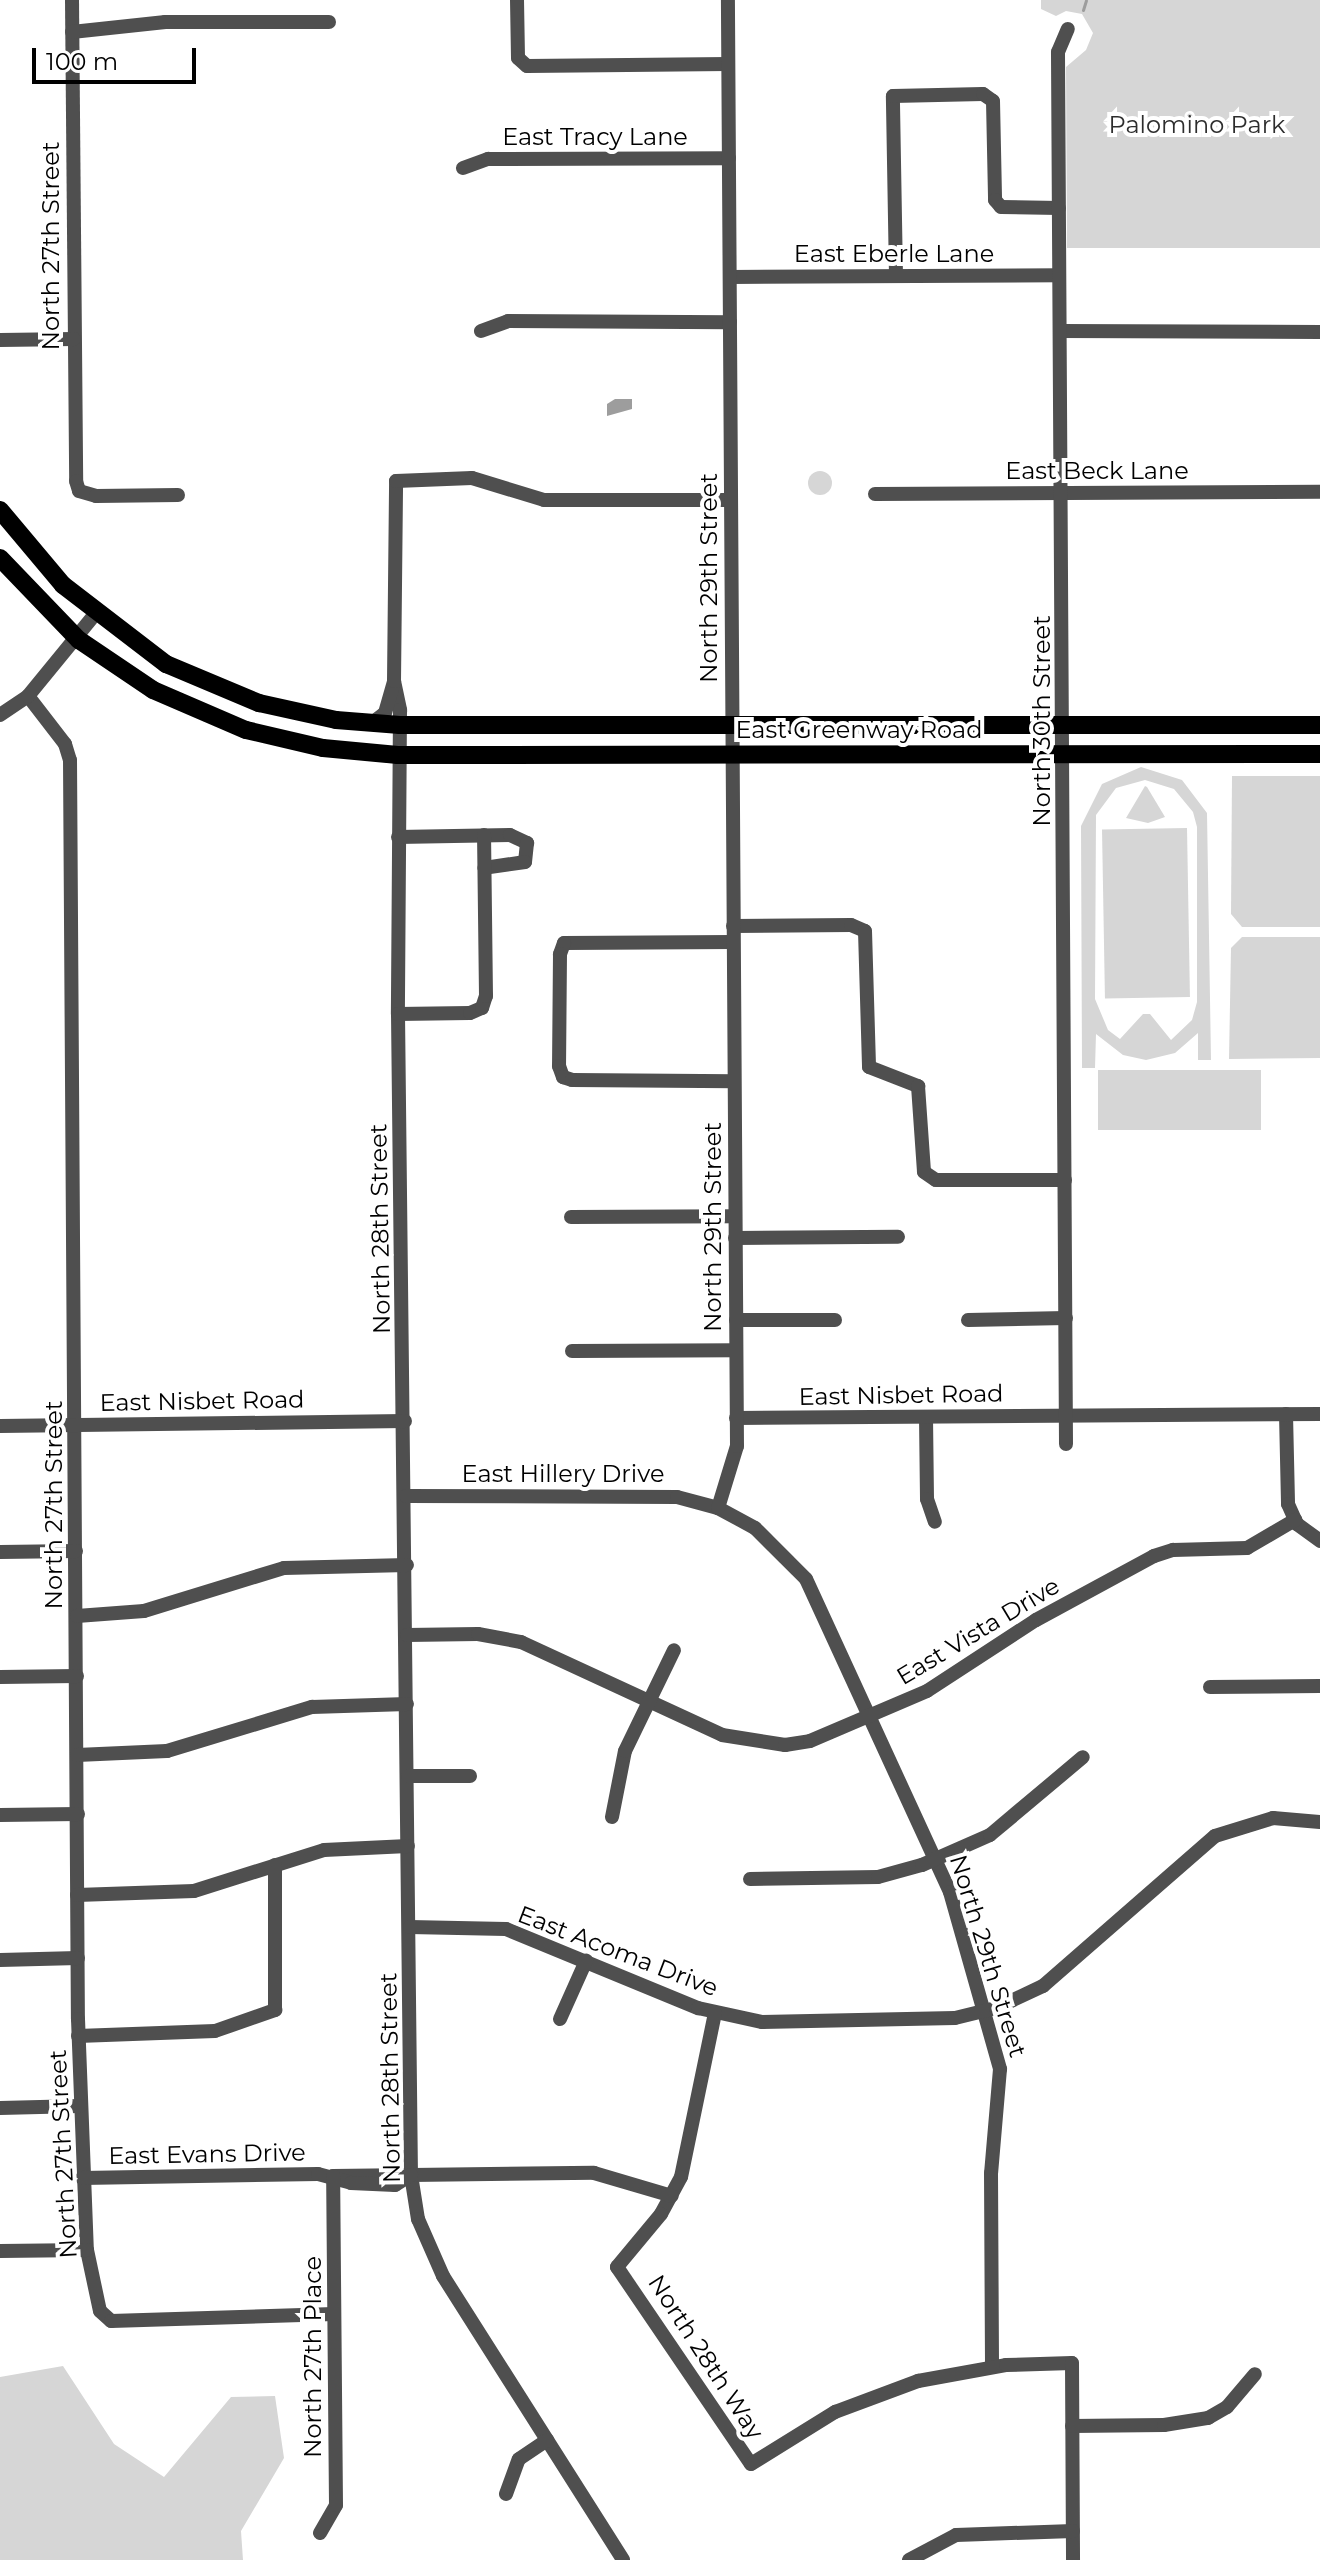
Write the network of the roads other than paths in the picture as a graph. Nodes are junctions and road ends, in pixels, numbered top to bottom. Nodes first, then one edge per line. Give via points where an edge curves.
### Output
1 (72, 0) edge
2 (517, 0) edge
3 (728, 0) edge
4 (329, 22) dead end
5 (1068, 29) dead end
6 (72, 32) junction
7 (728, 64) junction
8 (729, 158) junction
9 (463, 168) dead end
10 (1059, 208) junction
11 (1059, 275) junction
12 (896, 276) junction
13 (730, 277) junction
14 (730, 322) junction
15 (481, 331) dead end
16 (1060, 331) junction
17 (1320, 332) edge
18 (74, 339) junction
19 (0, 340) edge
20 (1320, 492) edge
21 (1063, 493) junction
22 (875, 494) dead end
23 (178, 495) dead end
24 (731, 500) junction
25 (0, 510) edge
26 (0, 558) edge
27 (95, 614) junction
28 (79, 640) junction
29 (394, 681) junction
30 (234, 693) junction
31 (28, 696) junction
32 (0, 715) edge
33 (224, 722) junction
34 (372, 723) junction
35 (1064, 724) junction
36 (400, 725) junction
37 (522, 725) junction
38 (732, 725) junction
39 (1320, 725) edge
40 (1064, 753) junction
41 (732, 754) junction
42 (1320, 754) edge
43 (398, 755) junction
44 (518, 755) junction
45 (484, 835) junction
46 (398, 837) junction
47 (484, 868) junction
48 (733, 934) junction
49 (398, 1014) junction
50 (734, 1081) junction
51 (1065, 1180) junction
52 (735, 1216) junction
53 (571, 1217) dead end
54 (898, 1237) dead end
55 (735, 1238) junction
56 (1066, 1318) junction
57 (736, 1320) junction
58 (835, 1320) dead end
59 (968, 1320) dead end
60 (736, 1350) junction
61 (572, 1351) dead end
62 (1286, 1414) junction
63 (1320, 1414) edge
64 (1066, 1415) junction
65 (926, 1417) junction
66 (736, 1418) junction
67 (405, 1421) junction
68 (75, 1425) junction
69 (0, 1426) edge
70 (1066, 1444) dead end
71 (406, 1496) junction
72 (718, 1508) junction
73 (1295, 1520) junction
74 (935, 1522) dead end
75 (1320, 1541) edge
76 (76, 1551) junction
77 (0, 1552) edge
78 (407, 1565) junction
79 (77, 1616) junction
80 (407, 1635) junction
81 (674, 1650) dead end
82 (77, 1676) junction
83 (0, 1677) edge
84 (1320, 1686) edge
85 (1210, 1687) dead end
86 (650, 1700) junction
87 (407, 1704) junction
88 (871, 1716) junction
89 (77, 1755) junction
90 (1083, 1757) dead end
91 (408, 1776) junction
92 (470, 1776) dead end
93 (78, 1814) junction
94 (0, 1815) edge
95 (612, 1817) dead end
96 (1320, 1822) edge
97 (408, 1846) junction
98 (936, 1859) junction
99 (275, 1865) junction
100 (750, 1879) dead end
101 (77, 1895) junction
102 (410, 1927) junction
103 (78, 1958) junction
104 (0, 1960) edge
105 (586, 1961) junction
106 (985, 2011) junction
107 (715, 2013) junction
108 (560, 2019) dead end
109 (78, 2036) junction
110 (80, 2106) junction
111 (0, 2108) edge
112 (411, 2175) junction
113 (333, 2176) junction
114 (82, 2178) junction
115 (672, 2196) junction
116 (87, 2250) junction
117 (0, 2251) edge
118 (334, 2314) junction
119 (992, 2367) junction
120 (1255, 2374) dead end
121 (1072, 2426) junction
122 (547, 2440) junction
123 (506, 2494) dead end
124 (1073, 2531) junction
125 (320, 2533) dead end
126 (623, 2560) edge
127 (909, 2560) edge
128 (1073, 2560) edge

1 - 6 street, North 27th Street
2 - 7 street via 520,63
3 - 7 street, North 29th Street
4 - 6 street via 165,22
5 - 10 street, North 30th Street via 1058,52
6 - 18 street, North 27th Street
7 - 8 street, North 29th Street
8 - 9 street, East Tracy Lane via 488,159
8 - 13 street, North 29th Street
10 - 11 street, North 30th Street
10 - 12 street via 1001,207 995,200 993,101 983,94 893,96
11 - 12 street, East Eberle Lane
11 - 16 street, North 30th Street
12 - 13 street, East Eberle Lane
13 - 14 street, North 29th Street
14 - 15 street via 508,321
14 - 24 street, North 29th Street
16 - 17 street
16 - 21 street, North 30th Street
18 - 19 street
18 - 23 street, North 27th Street via 79,491 96,496
20 - 21 street, East Beck Lane
21 - 22 street, East Beck Lane
21 - 35 street, North 30th Street
24 - 29 street, North 28th Street via 544,500 472,478 396,481
24 - 38 street, North 29th Street
25 - 27 main road, East Greenway Road via 34,554
26 - 28 main road, East Greenway Road
27 - 28 street
27 - 30 main road, East Greenway Road via 166,664
28 - 31 street
28 - 33 main road, East Greenway Road via 153,690
29 - 34 street, North 28th Street via 385,713
29 - 36 street, North 28th Street via 400,693
30 - 33 main road
30 - 34 main road, East Greenway Road via 287,711
31 - 32 street
31 - 68 street, North 27th Street via 65,744 70,760
33 - 43 main road, East Greenway Road via 323,748
34 - 36 main road, East Greenway Road
35 - 38 main road, East Greenway Road
35 - 39 main road, East Greenway Road
35 - 40 street, North 30th Street
36 - 37 main road, East Greenway Road
36 - 43 street, North 28th Street
37 - 38 main road, East Greenway Road
37 - 44 main road
38 - 41 street, North 29th Street
40 - 41 main road, East Greenway Road
40 - 42 main road, East Greenway Road
40 - 51 street, North 30th Street
41 - 44 main road, East Greenway Road
41 - 48 street, North 29th Street
43 - 44 main road, East Greenway Road
43 - 46 street, North 28th Street
45 - 46 street
45 - 47 street
45 - 47 street via 522,838 528,853 517,866
46 - 49 street, North 28th Street
47 - 49 street via 482,1008 470,1013
48 - 50 street, North 29th Street
48 - 50 street via 564,943 559,968 563,1077
48 - 51 street via 851,925 865,931 869,1067 918,1086 924,1172 936,1180
49 - 67 street, North 28th Street
50 - 52 street, North 29th Street
51 - 56 street, North 30th Street
52 - 53 street
52 - 55 street, North 29th Street
54 - 55 street
55 - 57 street, North 29th Street
56 - 59 street
56 - 64 street, North 30th Street
57 - 58 street
57 - 60 street, North 29th Street
60 - 61 street
60 - 66 street, North 29th Street
62 - 63 street, East Nisbet Road
62 - 64 street, East Nisbet Road
62 - 73 street via 1287,1491
64 - 65 street, East Nisbet Road
64 - 70 street
65 - 66 street, East Nisbet Road
65 - 74 street via 927,1499
66 - 72 street, North 29th Street via 734,1461
67 - 68 street, East Nisbet Road
67 - 71 street, North 28th Street
68 - 69 street, East Nisbet Road
68 - 76 street, North 27th Street
71 - 72 street, East Hillery Drive via 643,1493
71 - 78 street, North 28th Street
72 - 88 street, North 29th Street via 769,1538 806,1579
73 - 75 street
73 - 88 street, East Vista Drive via 1247,1548 1173,1550 1154,1556 1036,1620 944,1681
76 - 77 street
76 - 79 street, North 27th Street
78 - 79 street via 284,1568 144,1611
78 - 80 street, North 28th Street
79 - 82 street, North 27th Street
80 - 86 street, East Vista Drive via 478,1634 521,1642
80 - 87 street, North 28th Street
81 - 86 street
82 - 83 street
82 - 89 street, North 27th Street
84 - 85 street
86 - 88 street, East Vista Drive via 722,1735 768,1745 810,1741
86 - 95 street via 621,1761
87 - 89 street via 312,1707 167,1751
87 - 91 street, North 28th Street
88 - 98 street, North 29th Street
89 - 93 street, North 27th Street
90 - 98 street via 990,1835
91 - 92 street
91 - 97 street, North 28th Street
93 - 94 street
93 - 101 street, North 27th Street
96 - 106 street, East Acoma Drive via 1273,1818 1215,1836 1059,1975
97 - 99 street via 348,1846
97 - 102 street, North 28th Street
98 - 100 street via 878,1877
98 - 106 street, North 29th Street
99 - 101 street via 194,1891
99 - 109 street via 275,2010 215,2031
101 - 103 street, North 27th Street
102 - 105 street, East Acoma Drive via 506,1929
102 - 112 street, North 28th Street
103 - 104 street
103 - 109 street, North 27th Street
105 - 107 street, East Acoma Drive
105 - 108 street
106 - 107 street, East Acoma Drive via 935,2021 796,2024
106 - 119 street, North 29th Street via 1002,2082 991,2159
107 - 115 street, North 28th Way via 689,2153
109 - 110 street, North 27th Street
110 - 111 street
110 - 114 street, North 27th Street
112 - 113 street, East Evans Drive via 395,2185 351,2183
112 - 115 street, East Evans Drive via 594,2173
112 - 122 street, North 28th Street via 418,2219 443,2276
113 - 114 street, East Evans Drive
113 - 118 street, North 27th Place
114 - 116 street, North 27th Street
115 - 119 street, North 28th Way via 617,2267 751,2464 835,2412 918,2381
116 - 117 street
116 - 118 street, North 27th Street via 100,2311 111,2321
118 - 125 street, North 27th Place via 336,2505
119 - 121 street via 1072,2363
120 - 121 street via 1227,2407 1208,2418 1164,2425
121 - 124 street
122 - 123 street via 519,2459
122 - 126 street, North 28th Street
124 - 127 street via 956,2535
124 - 128 street

